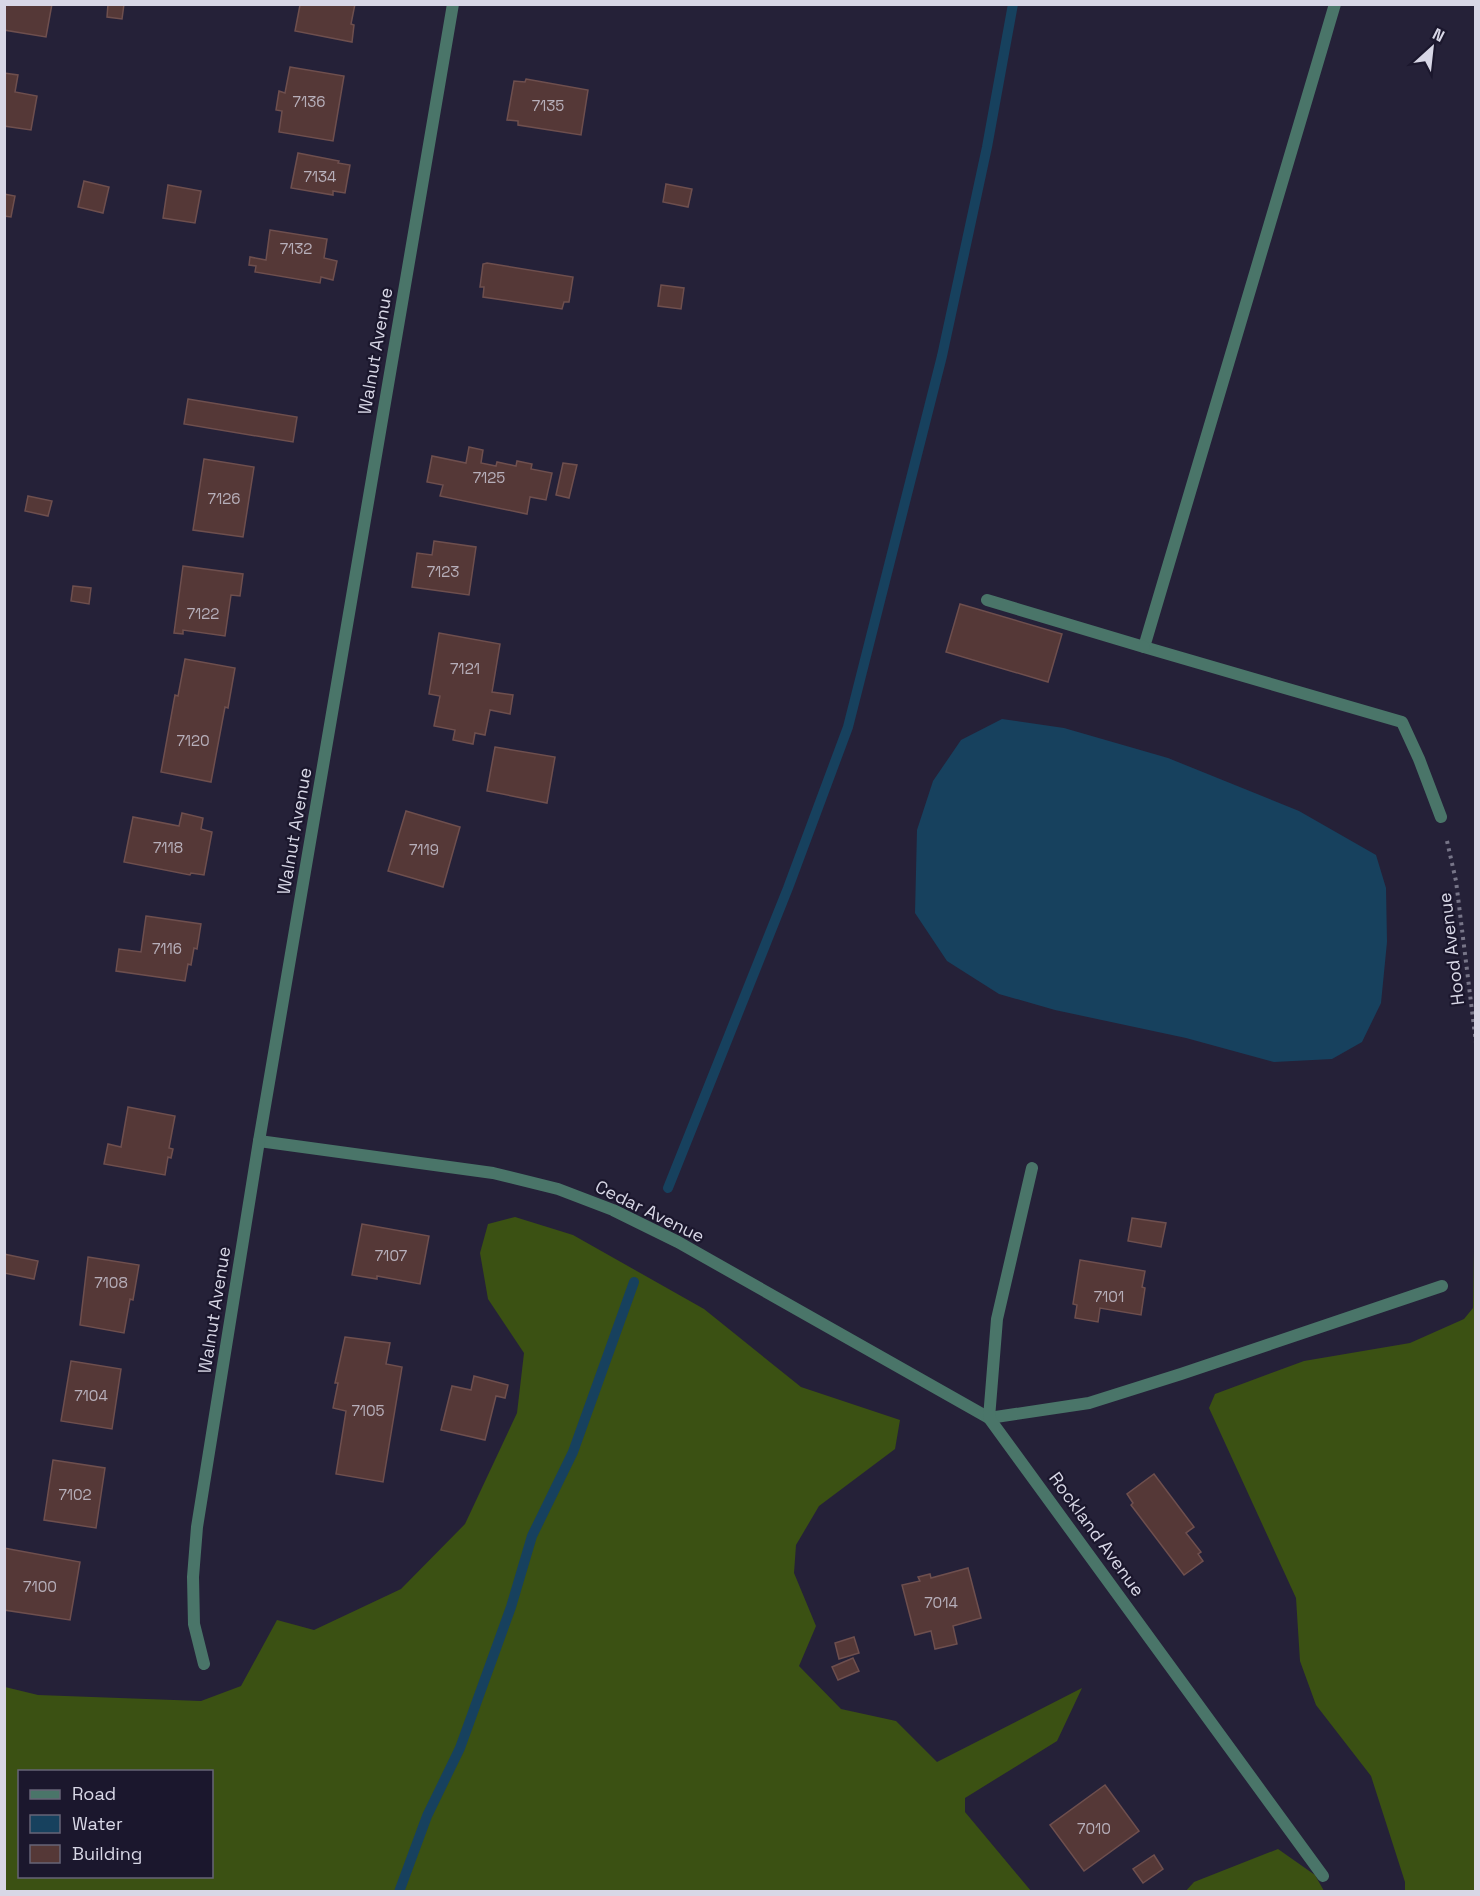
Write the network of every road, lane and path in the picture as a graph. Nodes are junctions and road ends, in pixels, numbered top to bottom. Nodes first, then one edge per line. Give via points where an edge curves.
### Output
1 (453, 4) edge
2 (1335, 4) edge
3 (987, 600) dead end
4 (1144, 647) junction
5 (1442, 817) joint
6 (1476, 1042) edge
7 (259, 1141) junction
8 (1032, 1168) dead end
9 (1443, 1286) dead end
10 (989, 1418) junction
11 (204, 1664) dead end
12 (1323, 1876) dead end

1 - 7 street, Walnut Avenue
2 - 4 street
3 - 4 street
4 - 5 street via 1402,722
5 - 6 path, Hood Avenue via 1456,881
7 - 10 street, Cedar Avenue via 494,1173 558,1189 613,1210 678,1242
7 - 11 street, Walnut Avenue via 197,1527 194,1624
8 - 10 street via 998,1319
9 - 10 street via 1089,1403
10 - 12 street, Rockland Avenue

